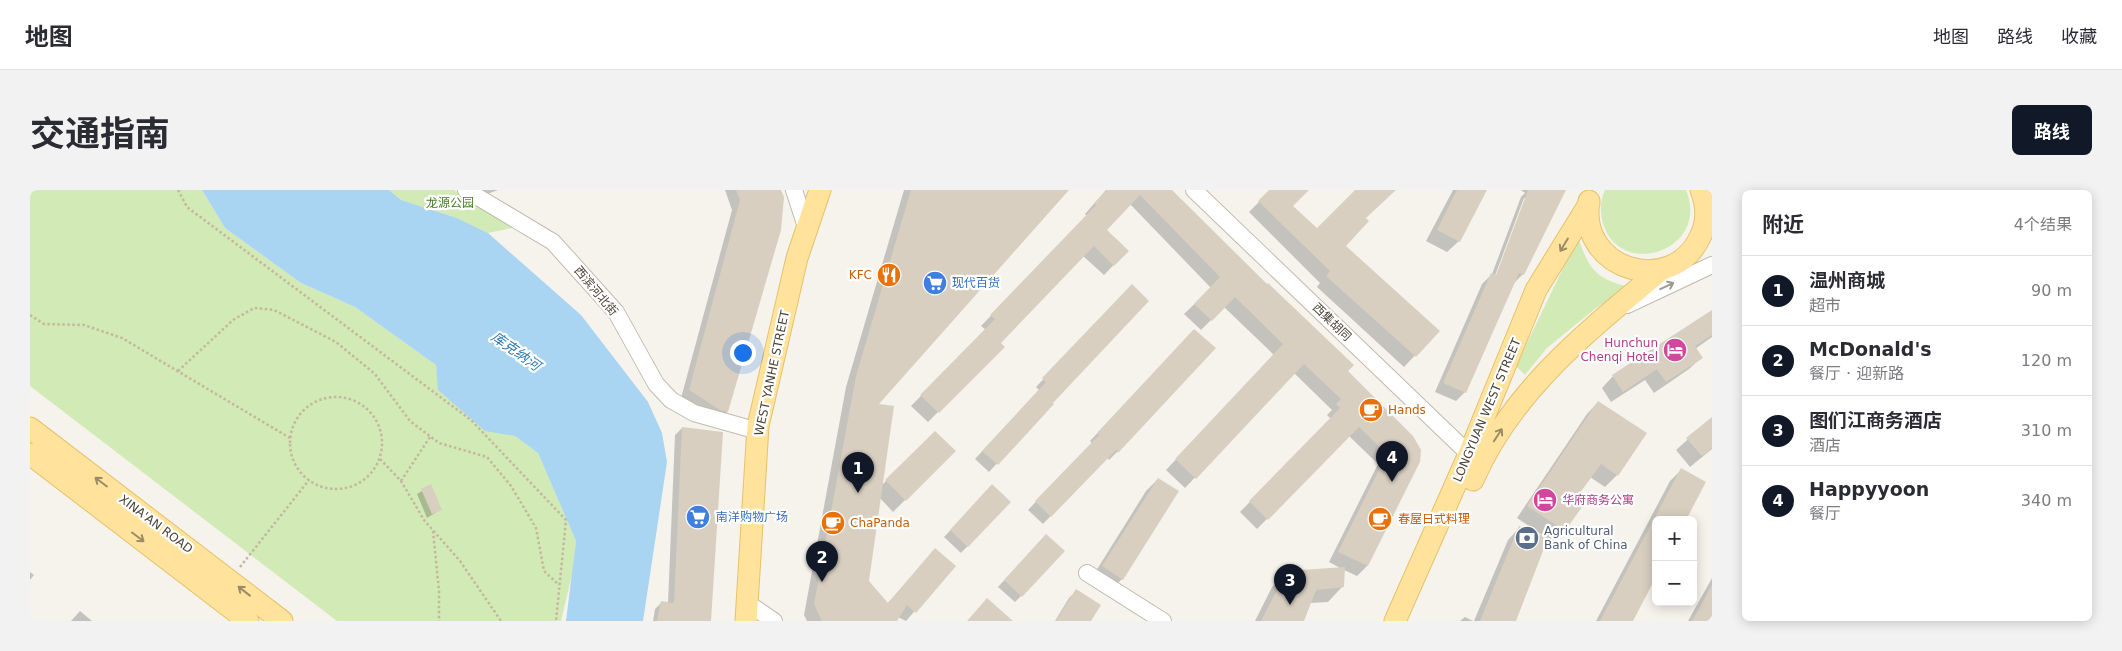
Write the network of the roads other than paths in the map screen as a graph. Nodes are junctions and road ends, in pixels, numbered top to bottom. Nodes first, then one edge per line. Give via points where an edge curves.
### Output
1 (466, 190) edge
2 (794, 190) edge
3 (820, 190) edge
4 (1194, 190) edge
5 (1591, 195) edge
6 (1706, 213) edge
7 (806, 227) junction
8 (1702, 269) edge
9 (1661, 270) junction
10 (1607, 314) junction
11 (30, 428) edge
12 (758, 431) junction
13 (30, 454) edge
14 (1469, 454) junction
15 (1087, 573) dead end
16 (746, 612) edge
17 (248, 621) edge
18 (282, 621) edge
19 (774, 621) edge
20 (1163, 621) edge
21 (1395, 621) edge
22 (1410, 621) edge

1 - 12 street, 西滨河北街 via 553,242 616,312 656,384 671,400 694,413
2 - 7 street
3 - 7 main road, WEST YANHE STREET
4 - 14 street, 西集胡同
5 - 9 main road via 1589,222 1595,241 1607,256 1623,266 1642,271
5 -> 14 main road, LONGYUAN WEST STREET via 1536,290
6 - 8 main road
7 - 12 main road, WEST YANHE STREET
8 - 9 main road, LONGYUAN WEST STREET
10 -> 8 street
9 - 10 main road, LONGYUAN WEST STREET
22 -> 10 main road, LONGYUAN WEST STREET via 1486,454 1522,397
18 -> 11 main road, XINA'AN ROAD
12 - 16 main road, WEST YANHE STREET
13 -> 17 main road, XINA'AN ROAD
14 - 21 main road, LONGYUAN WEST STREET
15 - 20 street
16 - 19 street

